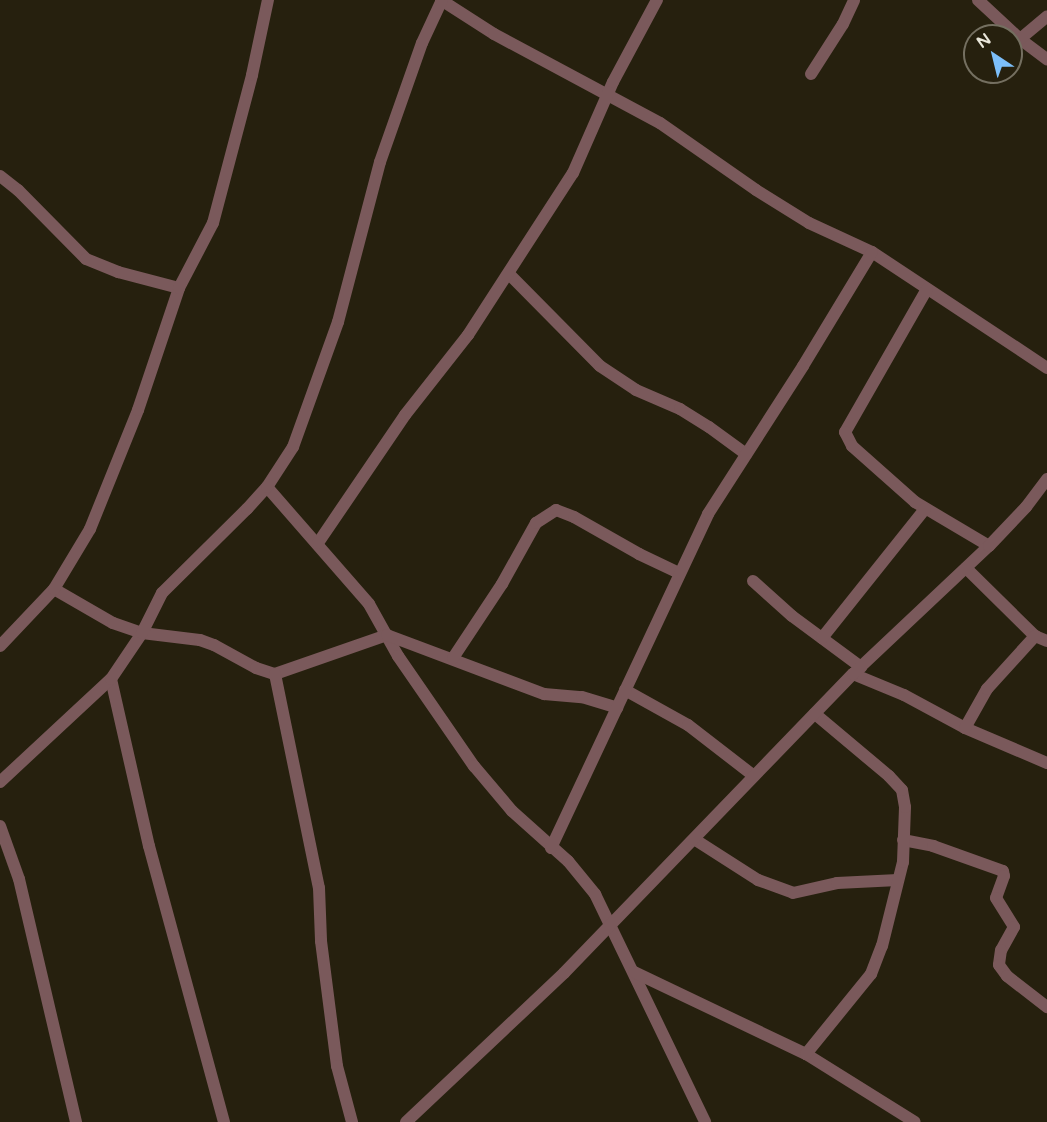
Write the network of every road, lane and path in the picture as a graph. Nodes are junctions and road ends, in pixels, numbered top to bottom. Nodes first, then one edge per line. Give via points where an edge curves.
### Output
1 (268, 0) edge
2 (441, 0) edge
3 (657, 0) edge
4 (854, 0) edge
5 (978, 0) edge
6 (1047, 16) edge
7 (1004, 24) edge
8 (1023, 36) edge
9 (1023, 41) edge
10 (1047, 59) edge
11 (811, 74) dead end
12 (609, 97) junction
13 (0, 176) edge
14 (872, 252) junction
15 (509, 274) junction
16 (179, 288) junction
17 (927, 289) junction
18 (1047, 368) edge
19 (746, 454) junction
20 (1047, 479) edge
21 (267, 487) junction
22 (925, 509) junction
23 (318, 543) junction
24 (989, 546) junction
25 (966, 568) junction
26 (679, 573) junction
27 (753, 581) dead end
28 (54, 589) junction
29 (142, 633) junction
30 (387, 635) junction
31 (822, 638) junction
32 (1041, 639) edge
33 (0, 646) edge
34 (453, 658) junction
35 (857, 671) junction
36 (275, 674) junction
37 (111, 679) junction
38 (625, 690) junction
39 (616, 708) junction
40 (815, 714) junction
41 (965, 728) junction
42 (1047, 763) edge
43 (754, 776) junction
44 (0, 782) edge
45 (0, 826) edge
46 (694, 839) junction
47 (903, 840) junction
48 (551, 848) junction
49 (898, 880) junction
50 (611, 925) junction
51 (634, 972) junction
52 (1047, 1007) edge
53 (807, 1054) junction
54 (76, 1122) edge
55 (224, 1122) edge
56 (352, 1122) edge
57 (406, 1122) edge
58 (705, 1122) edge
59 (914, 1122) edge

1 - 16 street via 213,223
2 - 12 street
2 - 21 street via 380,162 338,322 297,436
3 - 12 street via 613,82
4 - 11 street
5 - 7 street
6 - 8 street
9 - 10 street
12 - 14 street via 660,123 800,217
12 - 15 street via 573,173
13 - 16 street via 86,259
14 - 17 street
14 - 19 street
15 - 19 street via 600,366 636,390 709,427
15 - 23 street via 468,335 405,415
16 - 28 street via 138,410 90,529
17 - 18 street
17 - 22 street via 845,432 852,446
19 - 26 street via 708,514
20 - 24 street
21 - 23 street
21 - 29 street via 162,593
22 - 24 street
22 - 31 street
23 - 30 street via 369,604
24 - 25 street
25 - 32 street
25 - 35 street
26 - 34 street via 556,510 536,523
26 - 38 street
27 - 31 street
28 - 29 street via 113,623
28 - 33 street
29 - 36 street via 200,640
29 - 37 street
30 - 34 street
30 - 36 street
30 - 48 street via 474,766 512,811
31 - 35 street
32 - 41 street via 987,689
34 - 39 street via 544,694 582,697
35 - 40 street
35 - 41 street
36 - 56 street via 319,888 321,941 337,1066
37 - 44 street
37 - 55 street via 149,846
38 - 39 street
38 - 43 street via 688,725
39 - 48 street
40 - 43 street
40 - 47 street via 902,790
41 - 42 street
43 - 46 street
45 - 54 street via 19,879
46 - 49 street via 758,880 794,893 837,883
46 - 50 street
47 - 49 street
47 - 52 street via 933,846 1003,871 996,897 1014,927 1001,950 999,965 1007,976
48 - 50 street via 568,861 595,894
49 - 53 street via 871,974
50 - 51 street
50 - 57 street
51 - 53 street
51 - 58 street
53 - 59 street

